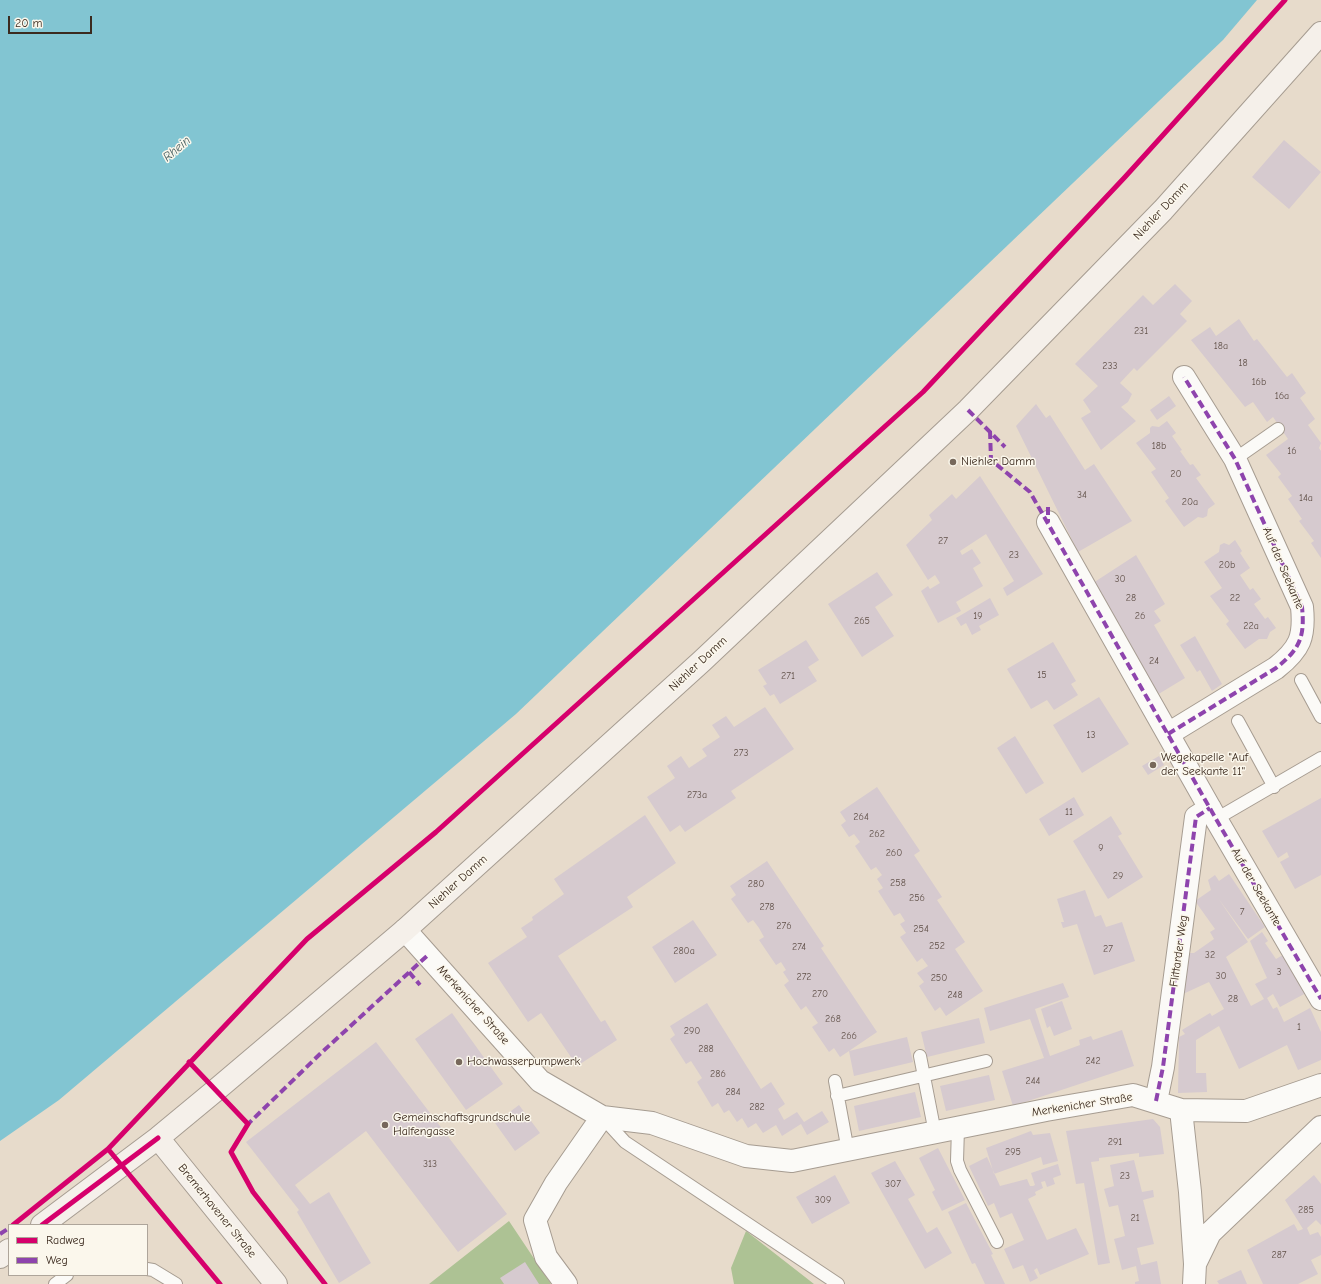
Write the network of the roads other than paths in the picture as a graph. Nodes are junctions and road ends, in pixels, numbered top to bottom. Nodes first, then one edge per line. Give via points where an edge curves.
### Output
1 (1321, 33) edge
2 (1184, 377) dead end
3 (1278, 430) dead end
4 (1235, 459) junction
5 (1048, 522) dead end
6 (1301, 680) dead end
7 (1321, 717) edge
8 (1238, 721) dead end
9 (1168, 734) junction
10 (1321, 758) edge
11 (1274, 786) junction
12 (1213, 814) junction
13 (405, 930) junction
14 (1321, 999) edge
15 (920, 1056) dead end
16 (986, 1060) dead end
17 (924, 1076) junction
18 (835, 1080) dead end
19 (1321, 1085) edge
20 (837, 1096) junction
21 (1156, 1101) junction
22 (1181, 1110) junction
23 (602, 1117) junction
24 (1321, 1127) edge
25 (958, 1128) junction
26 (935, 1133) junction
27 (158, 1138) junction
28 (848, 1151) junction
29 (43, 1224) edge
30 (998, 1242) dead end
31 (8, 1251) edge
32 (0, 1257) edge
33 (148, 1269) edge
34 (1195, 1274) edge
35 (66, 1276) edge
36 (55, 1284) edge
37 (176, 1284) edge
38 (276, 1284) edge
39 (566, 1284) edge
40 (838, 1284) edge

1 - 13 street, Niehler Damm via 1163,210 968,410 702,661
2 - 4 street, Auf der Seekante
3 - 4 lane
4 - 9 street, Auf der Seekante via 1302,607 1304,625 1300,641 1290,656 1276,668
5 - 9 street, Auf der Seekante
6 - 7 lane
8 - 11 lane
9 - 12 street, Auf der Seekante
10 - 11 lane
11 - 12 lane
12 - 14 street, Auf der Seekante
12 - 21 street, Flittarder Weg via 1196,817 1163,1067
13 - 23 street, Merkenicher Straße via 540,1081
13 - 27 street, Niehler Damm
15 - 17 lane
16 - 17 lane
17 - 20 lane
17 - 26 lane
18 - 20 lane
19 - 22 street, Merkenicher Straße via 1246,1111
20 - 28 lane
21 - 22 street, Merkenicher Straße
21 - 25 street, Merkenicher Straße via 1133,1095
22 - 34 street via 1189,1177
23 - 28 street, Merkenicher Straße via 652,1123 746,1156 792,1161
23 - 39 street via 556,1183 535,1220 546,1257
23 - 40 lane via 625,1142
24 - 34 street via 1210,1233
25 - 26 street, Merkenicher Straße
25 - 30 lane via 957,1161 960,1170
26 - 28 street, Merkenicher Straße
27 - 29 street, Niehler Damm
27 - 38 street, Bremerhavener Straße
31 - 32 street
33 - 37 lane
35 - 36 lane

